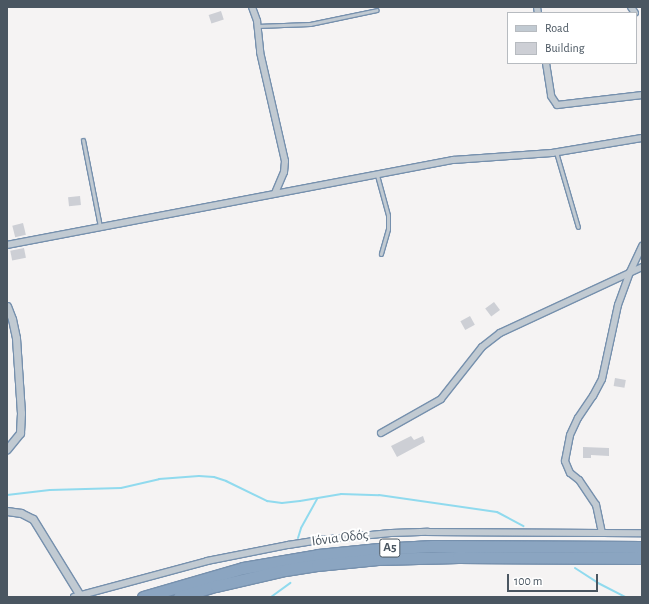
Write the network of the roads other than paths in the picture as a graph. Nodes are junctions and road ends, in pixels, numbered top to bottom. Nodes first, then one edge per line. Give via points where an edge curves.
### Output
1 (252, 7) edge
2 (377, 10) dead end
3 (257, 26) junction
4 (546, 64) edge
5 (642, 95) edge
6 (642, 138) edge
7 (83, 140) dead end
8 (556, 152) junction
9 (376, 175) junction
10 (276, 193) junction
11 (578, 227) dead end
12 (100, 228) junction
13 (7, 245) edge
14 (642, 246) edge
15 (381, 254) dead end
16 (642, 267) edge
17 (630, 272) junction
18 (7, 306) edge
19 (381, 433) dead end
20 (7, 449) edge
21 (7, 511) edge
22 (602, 533) junction
23 (642, 533) edge
24 (642, 547) edge
25 (642, 558) edge
26 (78, 596) edge
27 (143, 597) edge
28 (179, 597) edge

1 - 3 street
2 - 3 lane via 310,24
3 - 10 street via 260,52 285,161 284,172
4 - 5 street via 551,96 557,105
6 - 8 street
7 - 12 lane
8 - 9 street via 453,160
8 - 11 lane
9 - 10 street
9 - 15 lane via 388,214 388,229
10 - 12 street
12 - 13 street
14 - 17 street
16 - 17 street
17 - 19 street via 500,333 482,347 441,398
17 - 22 street via 618,305 602,379 570,435 565,461 570,473 579,480 596,505
18 - 20 street via 16,338 22,413 20,434
21 - 26 street via 21,513 33,519
22 - 23 street
22 - 26 street via 428,532 320,540 207,561
24 - 27 highway, Ιόνια Οδός / Α5 via 432,546 364,550 243,568
25 - 28 highway, Ιόνια Οδός / Α5 via 378,559 285,570

